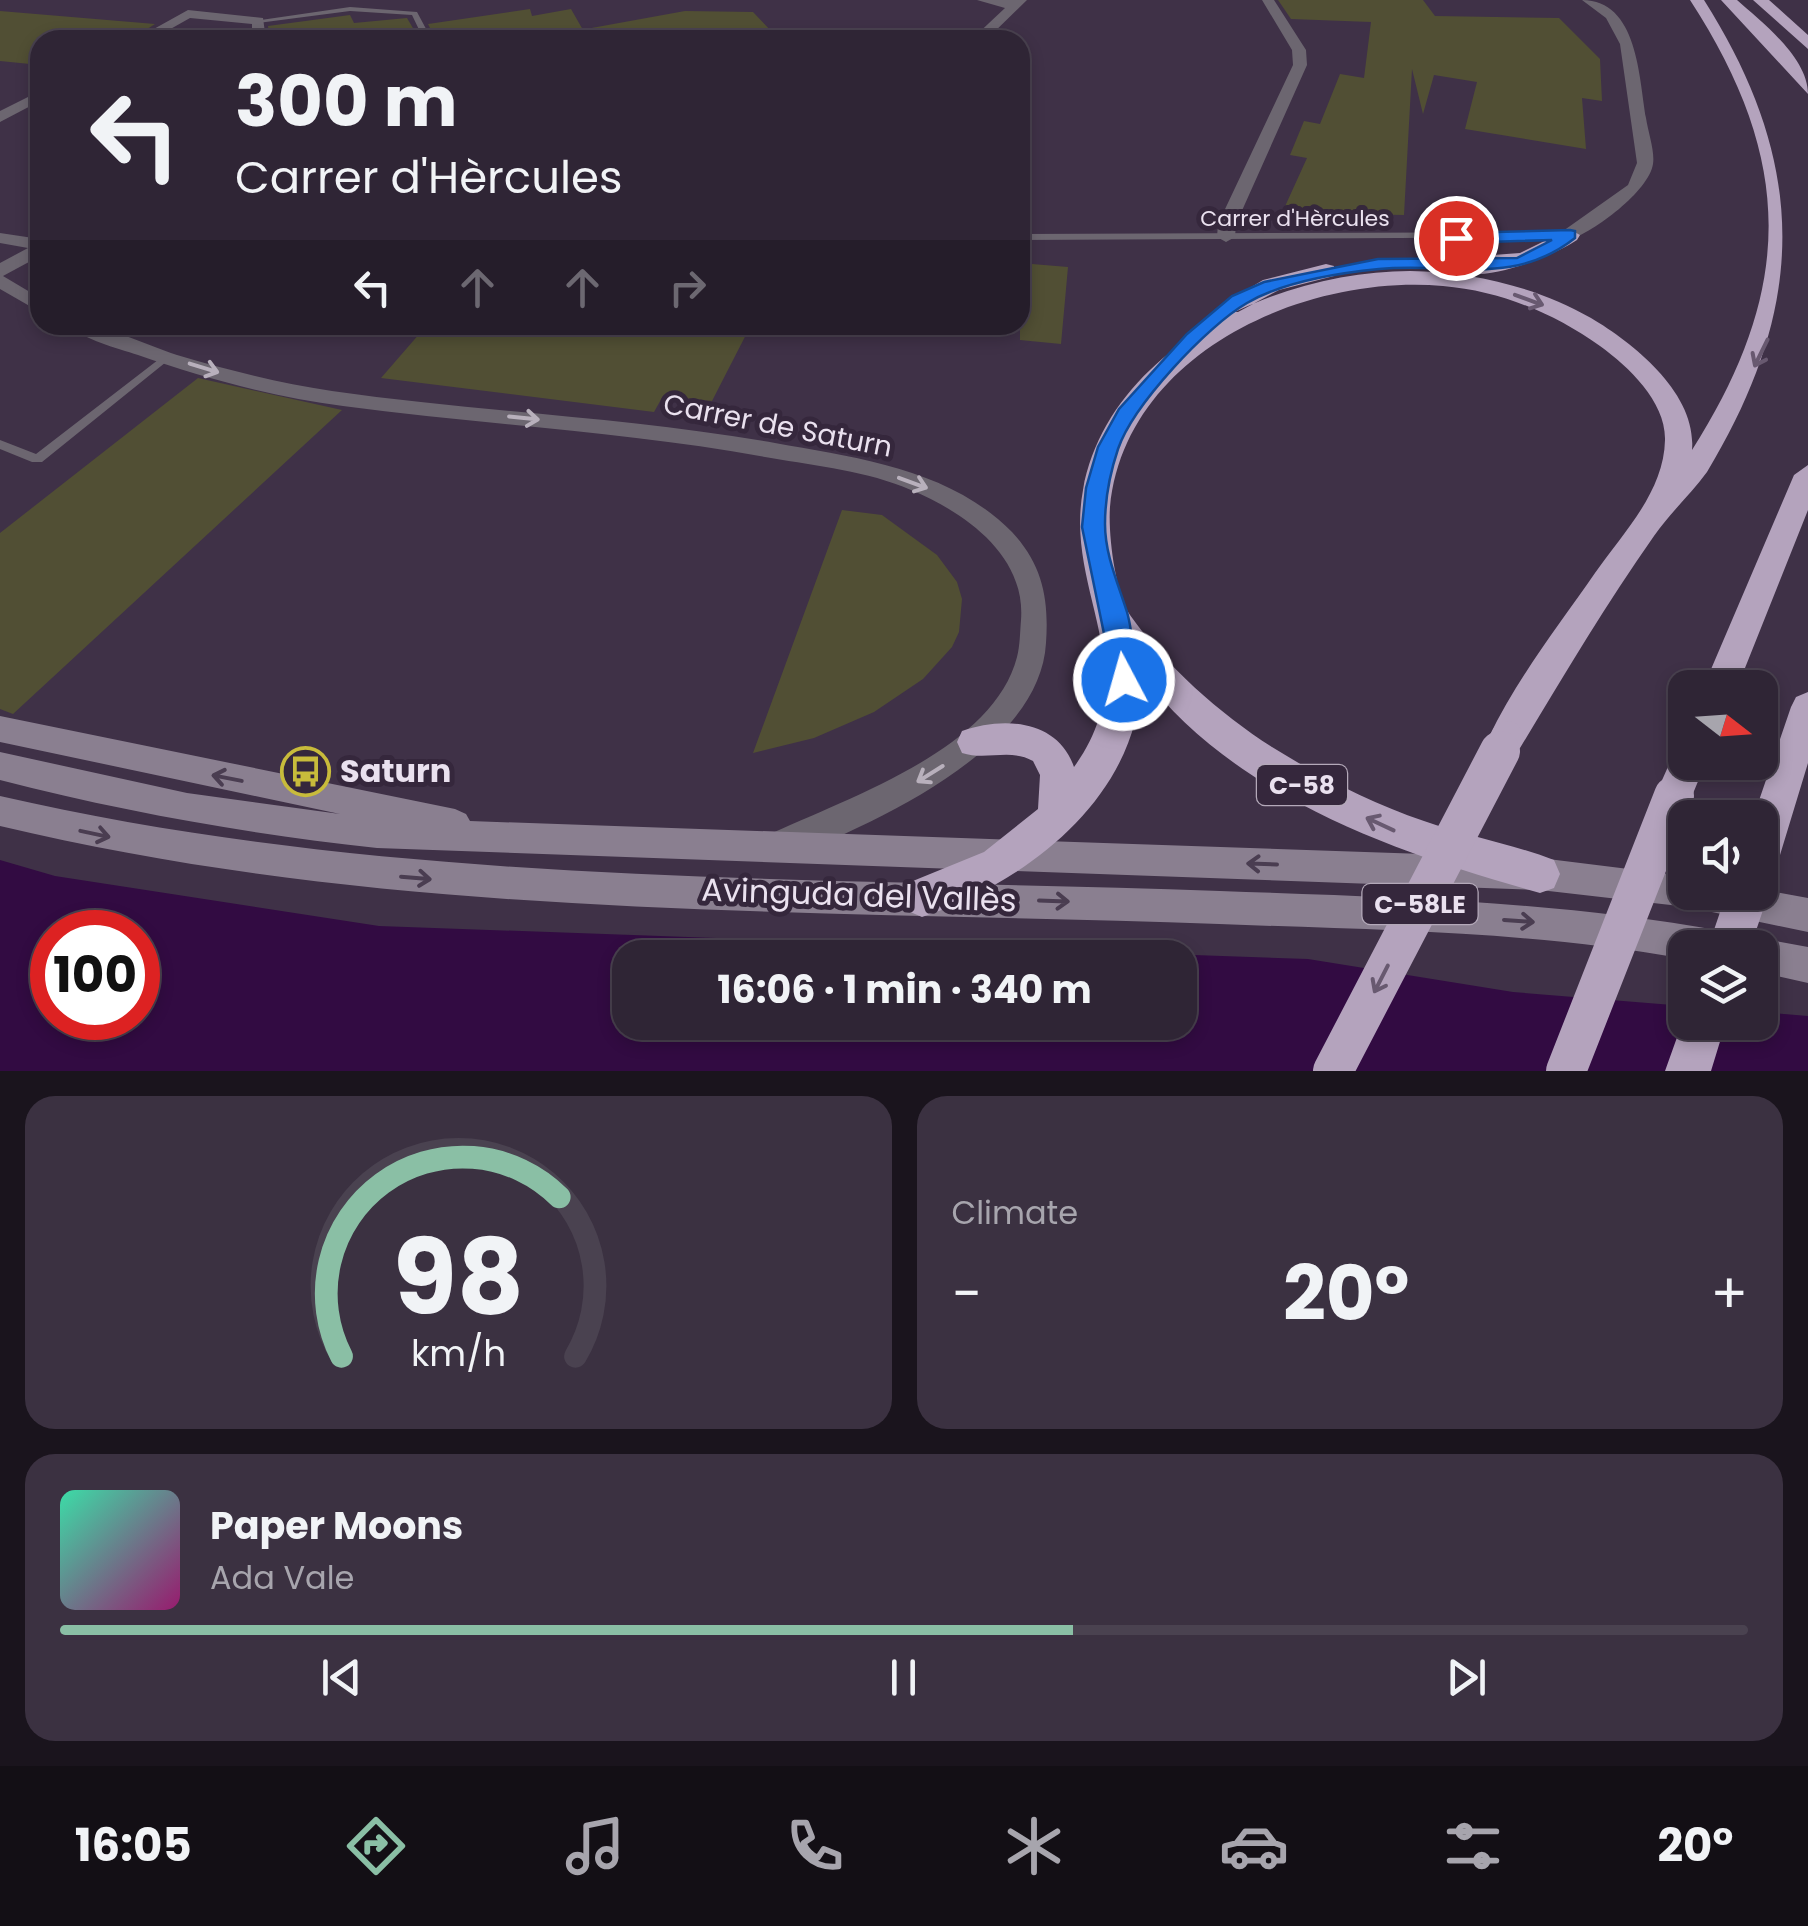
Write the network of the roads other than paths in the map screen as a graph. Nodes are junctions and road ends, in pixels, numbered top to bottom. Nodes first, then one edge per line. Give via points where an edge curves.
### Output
1 (983, 0) edge
2 (1268, 0) edge
3 (1588, 0) edge
4 (1689, 0) edge
5 (1697, 0) edge
6 (1728, 0) edge
7 (1762, 0) edge
8 (1019, 3) edge
9 (258, 20) junction
10 (1808, 25) edge
11 (159, 30) edge
12 (258, 30) edge
13 (423, 30) edge
14 (989, 30) edge
15 (1808, 44) edge
16 (1755, 64) junction
17 (1808, 89) edge
18 (30, 100) edge
19 (0, 116) edge
20 (1789, 128) dead end
21 (1803, 207) dead end
22 (1570, 234) junction
23 (1030, 237) edge
24 (1226, 237) junction
25 (0, 238) edge
26 (30, 244) edge
27 (30, 252) edge
28 (0, 271) edge
29 (0, 281) edge
30 (30, 300) edge
31 (107, 335) edge
32 (167, 356) junction
33 (1174, 361) junction
34 (0, 444) edge
35 (1808, 475) edge
36 (1664, 500) junction
37 (1116, 616) junction
38 (1727, 670) edge
39 (1808, 707) edge
40 (0, 729) edge
41 (975, 742) junction
42 (57, 743) junction
43 (13, 769) edge
44 (1681, 780) edge
45 (1778, 801) edge
46 (0, 811) edge
47 (1055, 818) junction
48 (528, 840) junction
49 (777, 847) junction
50 (1017, 856) junction
51 (1540, 874) junction
52 (1668, 890) edge
53 (922, 897) junction
54 (1778, 909) edge
55 (1808, 915) edge
56 (1668, 938) edge
57 (1778, 959) edge
58 (1808, 966) edge
59 (1698, 1040) edge
60 (1333, 1071) edge
61 (1566, 1071) edge
62 (1688, 1071) edge

1 - 8 street
2 - 24 street via 1299,50 1300,65
3 - 22 street via 1612,16 1627,44 1645,163 1634,188
4 - 16 highway
5 - 16 highway
6 - 17 highway
7 - 10 highway
7 - 15 highway
8 - 14 street
9 - 11 street via 188,14
9 - 12 street
9 - 13 lane via 350,9 415,13
16 - 20 highway
18 - 19 street
21 -> 36 highway, C-58LE via 1797,266 1768,340 1696,466
22 - 24 lane, Carrer d'Hèrcules
22 - 33 highway via 1518,263 1378,264 1270,285 1238,300
23 - 24 lane, Carrer d'Hèrcules
25 - 26 street
27 - 28 street
29 - 30 street
31 - 32 street, Carrer de Saturn
32 - 34 lane via 37,459
32 -> 41 street, Carrer de Saturn via 310,394 712,439 879,471 936,492 1020,554 1034,591 1037,627 1026,679
33 -> 36 highway via 1267,310 1342,286 1408,278 1492,288 1589,328 1654,383 1679,434
33 - 37 highway via 1126,414 1097,488 1094,527
35 - 38 highway
36 -> 60 highway, C-58LE, bridge via 1507,737
37 - 47 highway via 1123,700 1098,766
51 -> 37 highway, C-58 via 1404,836 1291,780 1189,707
39 - 45 highway
40 - 42 main road
41 - 47 highway via 1007,736 1044,746 1058,764 1063,787
41 -> 49 street, Carrer de Saturn via 916,782
42 - 43 main road
48 -> 42 main road
43 - 48 main road, Avinguda del Vallès via 273,823
44 - 61 highway, bridge
46 -> 53 main road, Avinguda del Vallès via 200,854 445,880
47 - 50 highway
48 - 49 main road, Avinguda del Vallès
49 - 50 main road, Avinguda del Vallès
51 -> 50 main road, Avinguda del Vallès
50 - 53 highway via 961,886
51 - 52 main road, Avinguda del Vallès
53 -> 56 main road, Avinguda del Vallès via 1466,917
54 - 55 main road, Avinguda del Vallès
57 - 58 main road
59 - 62 highway

